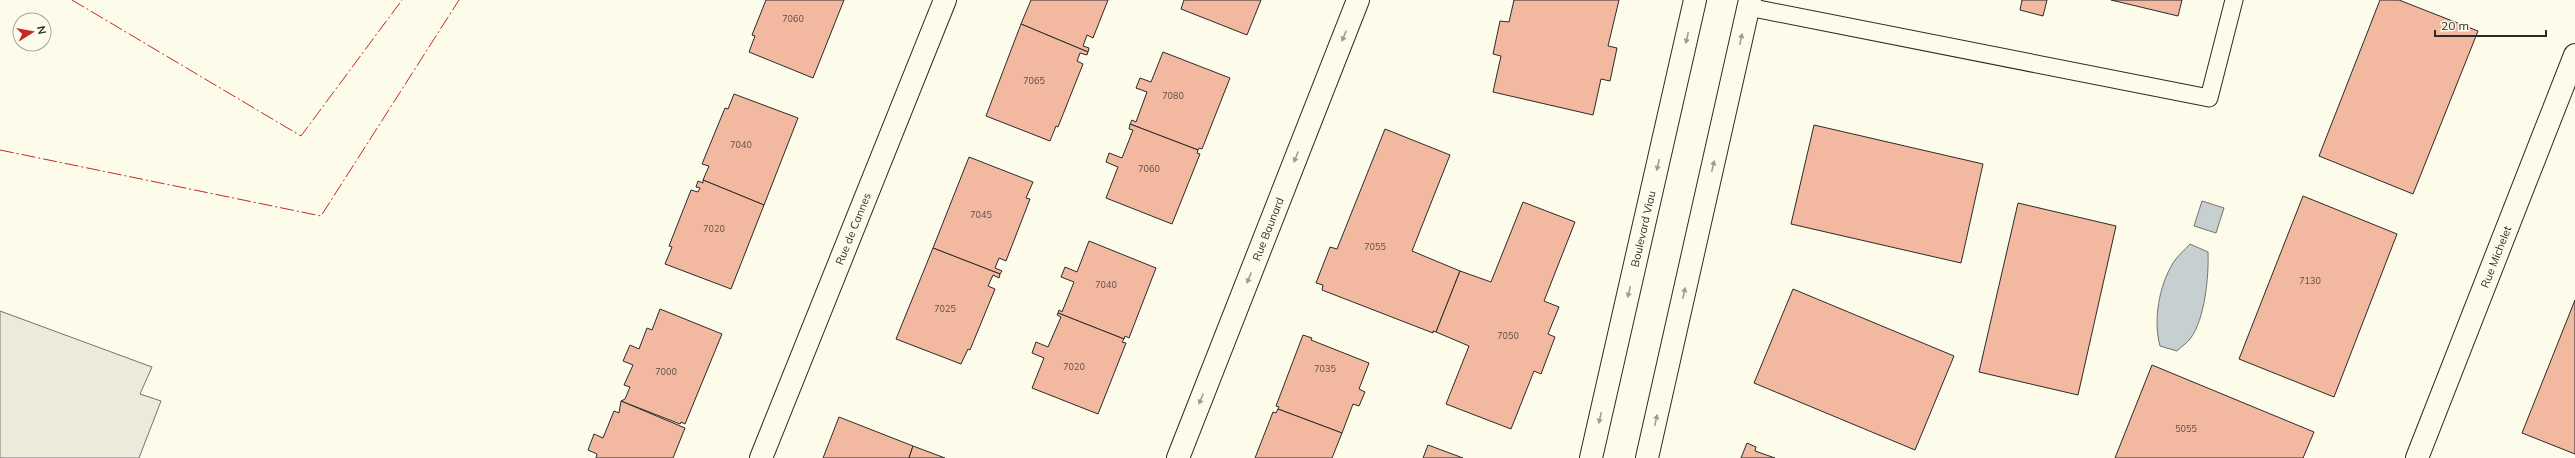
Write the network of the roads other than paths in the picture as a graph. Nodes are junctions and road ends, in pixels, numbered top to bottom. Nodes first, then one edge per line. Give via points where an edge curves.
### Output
1 (944, 0) edge
2 (1358, 0) edge
3 (1695, 0) edge
4 (2234, 0) edge
5 (1749, 4) edge
6 (2575, 55) edge
7 (761, 458) edge
8 (1178, 458) edge
9 (1591, 458) edge
10 (1647, 458) edge
11 (2417, 458) edge

1 - 7 street, Rue de Cannes
2 -> 8 street, Rue Baunard
3 -> 9 street, Boulevard Viau
4 - 5 lane via 2209,98
10 -> 5 street
6 - 11 street, Rue Michelet

